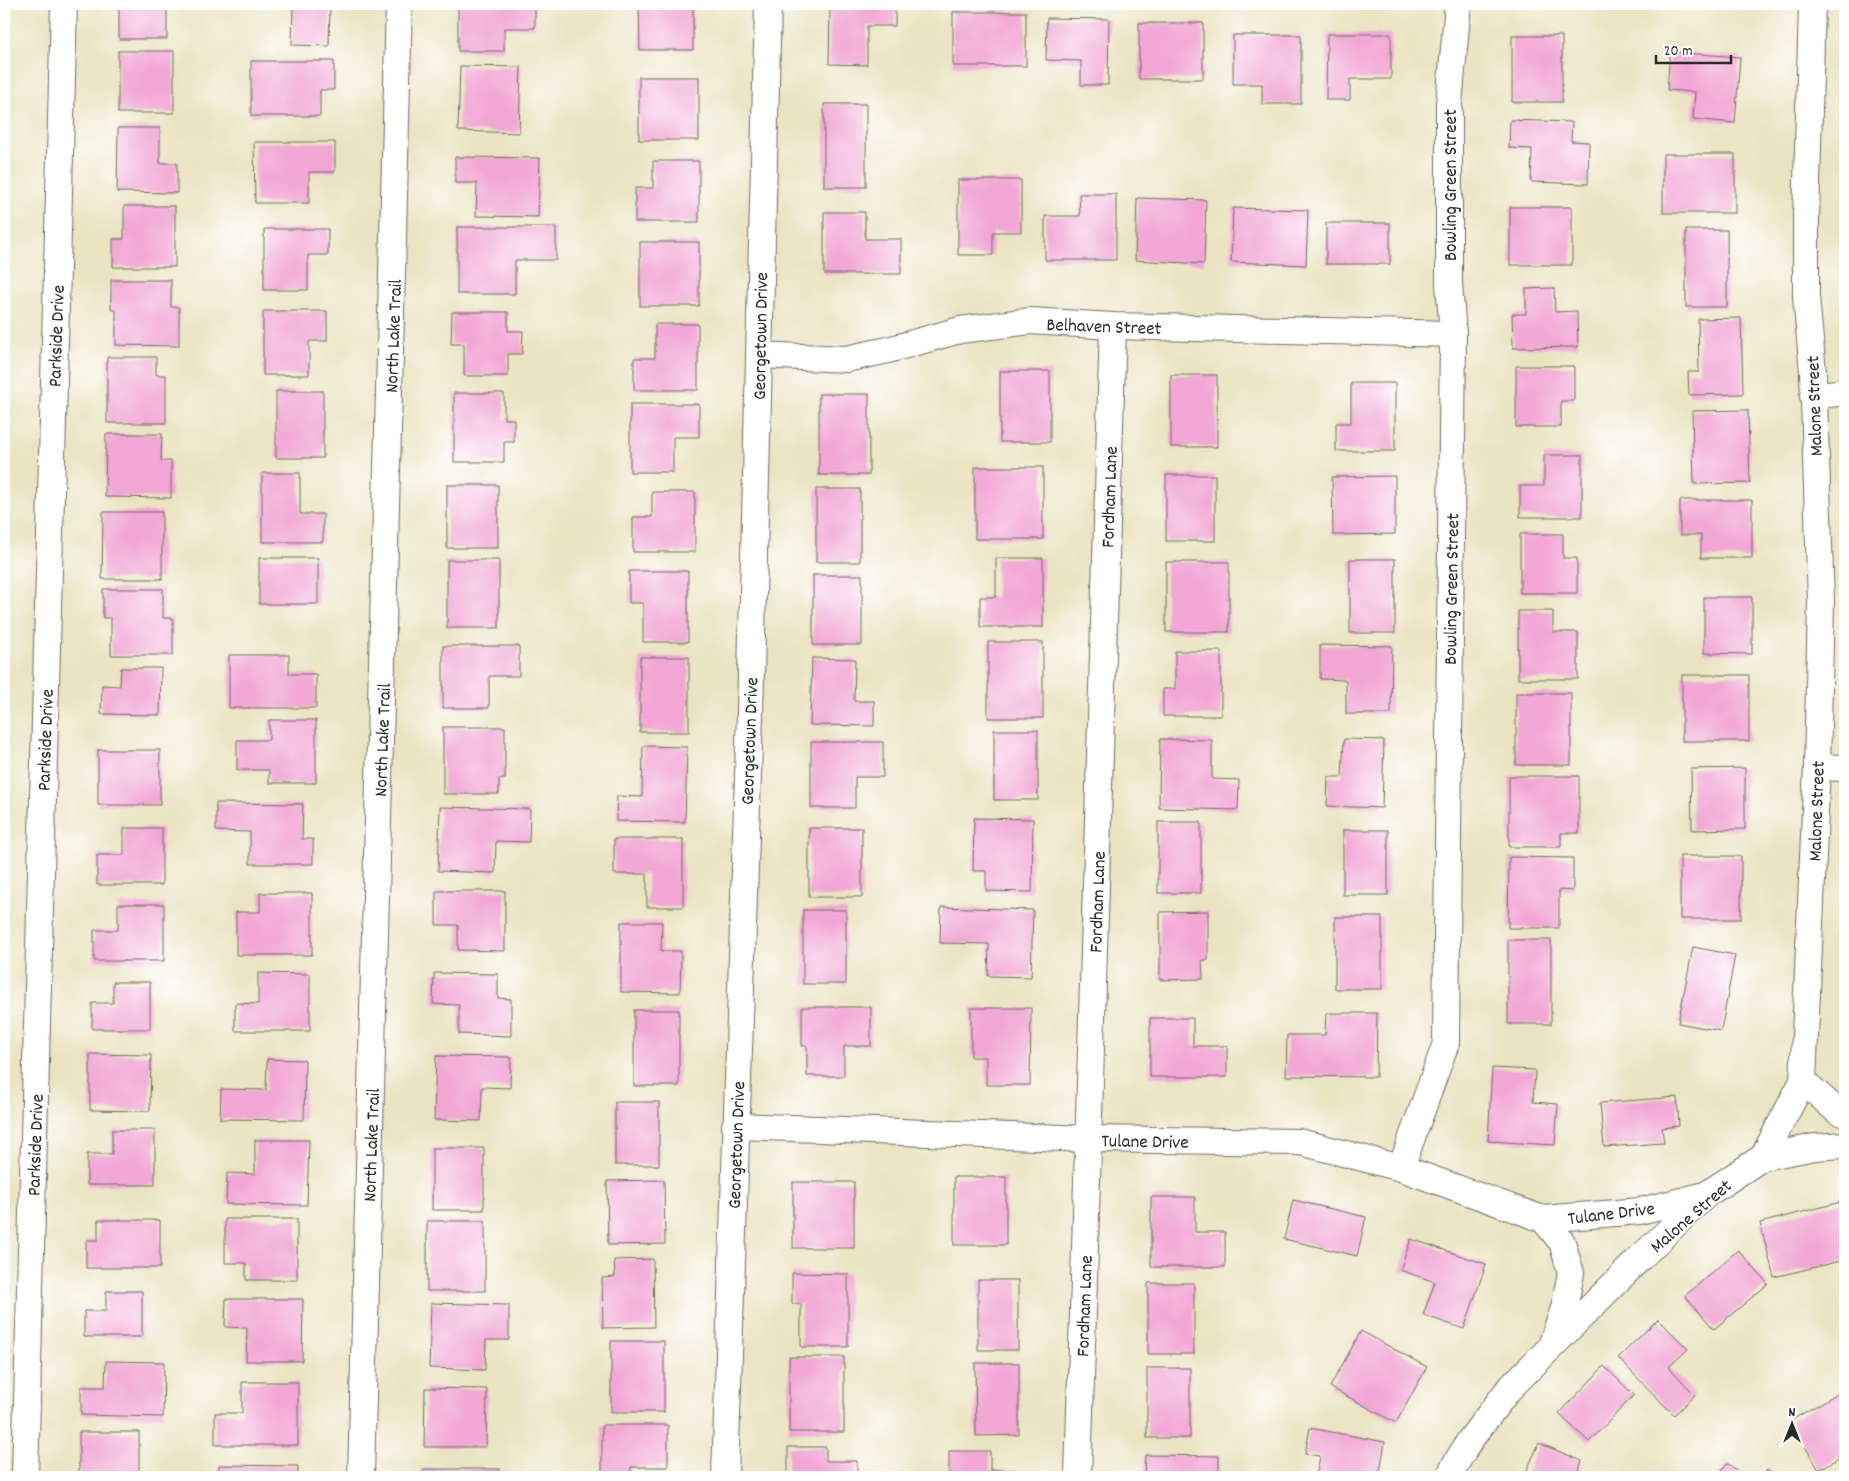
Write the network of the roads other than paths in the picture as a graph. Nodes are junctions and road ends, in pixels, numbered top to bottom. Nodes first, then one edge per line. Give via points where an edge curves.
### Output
1 (64, 4) edge
2 (399, 4) edge
3 (768, 4) edge
4 (1458, 4) edge
5 (1812, 4) edge
6 (1113, 326) junction
7 (1453, 334) junction
8 (759, 355) junction
9 (1845, 392) edge
10 (1813, 396) junction
11 (1817, 767) junction
12 (1845, 768) edge
13 (1803, 1081) junction
14 (1845, 1114) edge
15 (735, 1126) junction
16 (1089, 1139) junction
17 (1845, 1144) edge
18 (1763, 1156) junction
19 (1401, 1168) junction
20 (1707, 1194) junction
21 (1543, 1219) junction
22 (1550, 1348) junction
23 (25, 1477) edge
24 (361, 1477) edge
25 (725, 1477) edge
26 (1078, 1477) edge
27 (1450, 1477) edge

1 - 23 street, Parkside Drive
2 - 24 street, North Lake Trail
3 - 8 street, Georgetown Drive
4 - 7 street, Bowling Green Street via 1449,103 1449,284
5 - 10 street, Malone Street via 1806,297
6 - 7 street, Belhaven Street
6 - 8 street, Belhaven Street via 1030,322 960,330 846,359
6 - 16 street, Fordham Lane
7 - 19 street, Bowling Green Street via 1446,1044
8 - 15 street, Georgetown Drive
9 - 10 street
10 - 11 street, Malone Street via 1821,602
11 - 12 street
11 - 13 street, Malone Street
13 - 14 street via 1837,1111
13 - 18 street, Malone Street
15 - 16 street, Tulane Drive
15 - 25 street, Georgetown Drive
16 - 19 street, Tulane Drive via 1300,1142
16 - 26 street, Fordham Lane
17 - 18 street
18 - 20 street, Malone Street
19 - 21 street, Tulane Drive
20 - 21 street, Tulane Drive via 1640,1211
20 - 22 street, Malone Street
21 - 22 street, Tulane Drive via 1562,1242 1571,1273 1564,1308
22 - 27 street, Malone Street via 1487,1415

